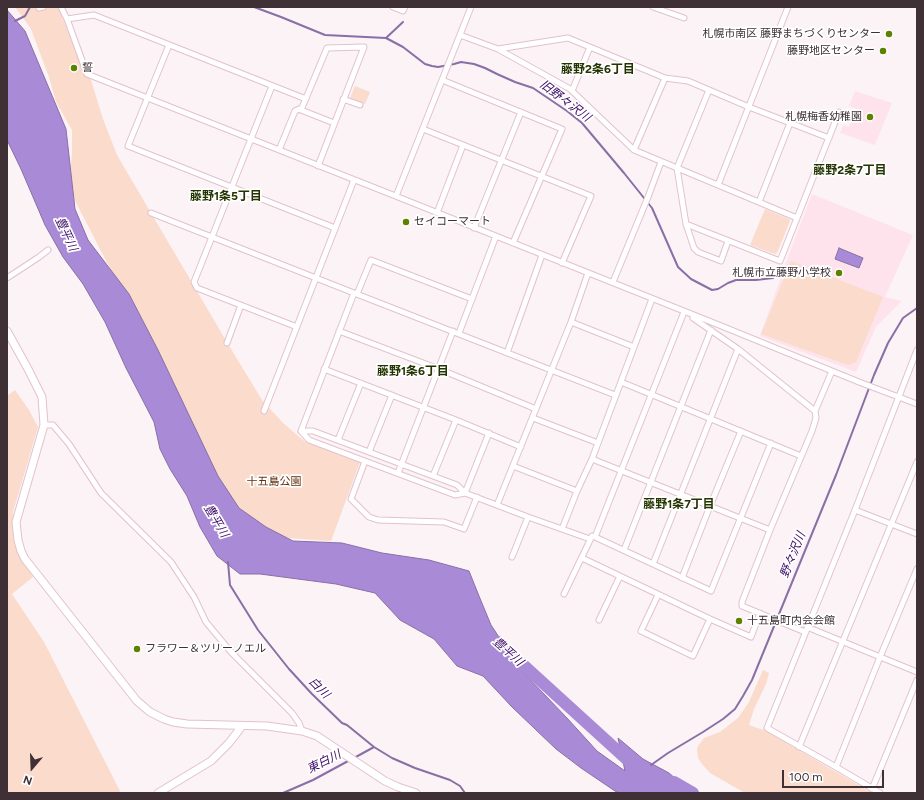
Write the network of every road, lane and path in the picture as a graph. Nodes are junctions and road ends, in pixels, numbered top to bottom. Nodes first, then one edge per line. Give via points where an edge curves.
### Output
1 (61, 7) edge
2 (393, 7) edge
3 (405, 7) edge
4 (471, 7) edge
5 (653, 7) edge
6 (788, 7) edge
7 (684, 18) dead end
8 (67, 19) junction
9 (460, 35) junction
10 (169, 45) junction
11 (590, 47) junction
12 (498, 49) junction
13 (665, 78) junction
14 (442, 80) junction
15 (272, 86) junction
16 (709, 90) junction
17 (572, 91) junction
18 (147, 98) junction
19 (306, 99) junction
20 (343, 99) junction
21 (360, 105) dead end
22 (749, 107) junction
23 (302, 110) junction
24 (521, 112) junction
25 (839, 112) dead end
26 (334, 123) junction
27 (790, 123) junction
28 (423, 129) junction
29 (829, 138) junction
30 (250, 139) junction
31 (463, 145) junction
32 (279, 150) junction
33 (634, 150) junction
34 (502, 160) junction
35 (661, 162) junction
36 (318, 166) junction
37 (676, 168) junction
38 (542, 176) junction
39 (354, 180) junction
40 (718, 185) junction
41 (231, 187) junction
42 (396, 196) junction
43 (759, 202) junction
44 (152, 213) dead end
45 (437, 213) junction
46 (797, 218) junction
47 (686, 224) junction
48 (335, 228) junction
49 (474, 228) junction
50 (212, 236) junction
51 (496, 236) junction
52 (728, 241) junction
53 (513, 243) junction
54 (48, 250) dead end
55 (542, 255) junction
56 (562, 263) junction
57 (588, 273) junction
58 (7, 278) edge
59 (315, 278) junction
60 (613, 282) junction
61 (356, 294) junction
62 (472, 299) junction
63 (652, 299) junction
64 (241, 305) junction
65 (684, 312) junction
66 (571, 322) junction
67 (297, 327) junction
68 (711, 330) junction
69 (7, 331) edge
70 (339, 331) junction
71 (456, 332) junction
72 (227, 343) dead end
73 (634, 347) junction
74 (738, 349) junction
75 (917, 350) edge
76 (507, 353) junction
77 (324, 369) junction
78 (439, 369) junction
79 (551, 370) junction
80 (832, 371) junction
81 (621, 382) junction
82 (361, 383) junction
83 (652, 394) junction
84 (392, 395) junction
85 (615, 395) junction
86 (899, 397) junction
87 (917, 404) edge
88 (681, 406) junction
89 (424, 408) junction
90 (536, 409) junction
91 (264, 411) dead end
92 (815, 411) junction
93 (532, 418) junction
94 (710, 419) junction
95 (456, 420) junction
96 (44, 425) junction
97 (301, 431) junction
98 (740, 431) junction
99 (489, 433) junction
100 (338, 440) junction
101 (598, 443) junction
102 (771, 443) junction
103 (521, 447) junction
104 (369, 452) junction
105 (801, 456) junction
106 (592, 459) junction
107 (365, 461) junction
108 (917, 462) edge
109 (401, 464) junction
110 (513, 466) junction
111 (622, 471) junction
112 (398, 473) junction
113 (434, 476) junction
114 (651, 482) junction
115 (577, 491) junction
116 (465, 493) junction
117 (681, 494) junction
118 (476, 497) junction
119 (497, 505) junction
120 (710, 506) junction
121 (855, 510) junction
122 (528, 517) junction
123 (740, 518) junction
124 (891, 524) junction
125 (562, 529) junction
126 (770, 530) junction
127 (917, 534) edge
128 (592, 538) junction
129 (624, 550) junction
130 (512, 557) dead end
131 (582, 558) junction
132 (653, 564) junction
133 (917, 569) edge
134 (620, 576) junction
135 (682, 578) junction
136 (564, 594) dead end
137 (658, 595) junction
138 (763, 614) junction
139 (710, 619) junction
140 (599, 620) dead end
141 (806, 630) junction
142 (842, 642) junction
143 (880, 657) junction
144 (917, 672) edge
145 (917, 680) edge
146 (242, 726) junction
147 (302, 730) junction
148 (799, 747) junction
149 (836, 767) junction
150 (872, 789) junction
151 (158, 793) edge
152 (416, 793) edge
153 (880, 793) edge

1 - 8 street
2 - 3 street via 403,11
4 - 9 street
5 - 7 street
6 - 22 street
8 - 10 street via 94,15
8 - 18 street via 88,74
9 - 12 street
9 - 14 street
10 - 15 street
10 - 18 street
11 - 12 street via 568,38
11 - 13 street
11 - 17 street
12 - 17 street
13 - 16 street via 688,81
13 - 33 street
14 - 24 street
14 - 28 street
15 - 19 street
15 - 30 street
16 - 22 street
16 - 37 street
17 - 33 street
18 - 30 street
18 - 41 street via 128,146
19 - 20 street via 327,48 364,47
19 - 23 street
20 - 21 street
20 - 26 street
22 - 27 street
22 - 40 street
23 - 26 street
23 - 32 street via 295,112
24 - 34 street
24 - 38 street via 562,129
25 - 29 street
26 - 36 street
27 - 29 street
27 - 43 street
28 - 31 street
28 - 42 street
29 - 46 street
30 - 32 street
30 - 41 street
31 - 34 street
31 - 45 street
32 - 36 street
33 - 35 street
34 - 38 street
34 - 49 street
35 - 37 street
35 - 60 street
36 - 39 street
37 - 40 street
37 - 47 street
38 - 53 street
38 - 56 street via 591,196
39 - 42 street
39 - 48 street
40 - 43 street
41 - 48 street
41 - 50 street
42 - 45 street
43 - 46 street
44 - 50 street
45 - 49 street
46 - 52 street via 780,261
47 - 52 street
47 - 52 street via 694,248 698,252 721,261
48 - 59 street
49 - 51 street
50 - 59 street
50 - 64 street via 194,282 197,288
51 - 53 street
51 - 62 street
53 - 55 street
54 - 58 street
55 - 56 street
55 - 76 street
56 - 57 street
57 - 60 street
57 - 66 street
59 - 61 street
59 - 67 street
60 - 63 street
61 - 62 street via 371,260
61 - 70 street
61 - 71 street
62 - 71 street
63 - 65 street
63 - 73 street
64 - 67 street
64 - 72 street
65 - 68 street
65 - 80 street
65 - 83 street
66 - 73 street
66 - 79 street
67 - 91 street
68 - 74 street
68 - 88 street
69 - 96 street via 42,397
70 - 77 street
70 - 78 street
71 - 76 street
71 - 78 street
73 - 81 street
74 - 92 street
74 - 94 street
75 - 86 street
76 - 79 street
77 - 82 street
77 - 97 street
78 - 89 street
78 - 90 street
79 - 85 street
79 - 90 street
80 - 86 street
80 - 92 street
81 - 83 street
81 - 85 street
82 - 84 street
82 - 100 street
83 - 88 street
83 - 111 street
84 - 89 street
84 - 104 street
85 - 101 street
86 - 87 street
86 - 121 street
88 - 94 street
88 - 114 street
89 - 95 street
89 - 109 street
90 - 93 street
92 - 105 street via 816,418 812,431
93 - 101 street
93 - 103 street
94 - 98 street
94 - 117 street
95 - 99 street
95 - 113 street
96 - 146 street via 16,522 18,540 25,560 137,701 150,712 173,722
96 - 147 street via 53,425 69,444 101,493 171,562 194,597 206,622 231,652 292,713
97 - 100 street via 313,431
97 - 107 street via 309,440
98 - 102 street
98 - 120 street
99 - 103 street
99 - 116 street
100 - 104 street
101 - 106 street
102 - 105 street
102 - 123 street
103 - 110 street
104 - 109 street
105 - 126 street
106 - 111 street
106 - 115 street
107 - 112 street
107 - 118 street via 350,499 369,517 378,520 444,522 464,529
108 - 124 street
109 - 112 street
109 - 113 street
110 - 115 street
110 - 119 street
111 - 114 street
111 - 128 street
112 - 116 street via 455,495
113 - 116 street via 457,485
114 - 117 street
114 - 129 street
115 - 125 street
116 - 118 street
117 - 120 street
117 - 132 street
118 - 119 street
119 - 122 street
120 - 123 street
120 - 135 street
121 - 124 street
121 - 141 street
122 - 125 street
122 - 130 street
123 - 126 street
123 - 135 street via 711,591
124 - 127 street
124 - 142 street
125 - 128 street
126 - 138 street via 742,602 742,606
128 - 129 street
128 - 131 street
129 - 132 street
131 - 134 street
131 - 136 street
132 - 135 street
133 - 143 street
134 - 137 street
134 - 140 street
137 - 139 street
137 - 139 street via 641,631 692,656
138 - 139 street via 751,637
138 - 141 street
141 - 142 street
141 - 148 street via 767,728
142 - 143 street
142 - 148 street
143 - 144 street
143 - 149 street
145 - 150 street
146 - 147 street
146 - 151 street via 211,761
147 - 152 street via 317,736 385,781
148 - 149 street
149 - 150 street
150 - 153 street

